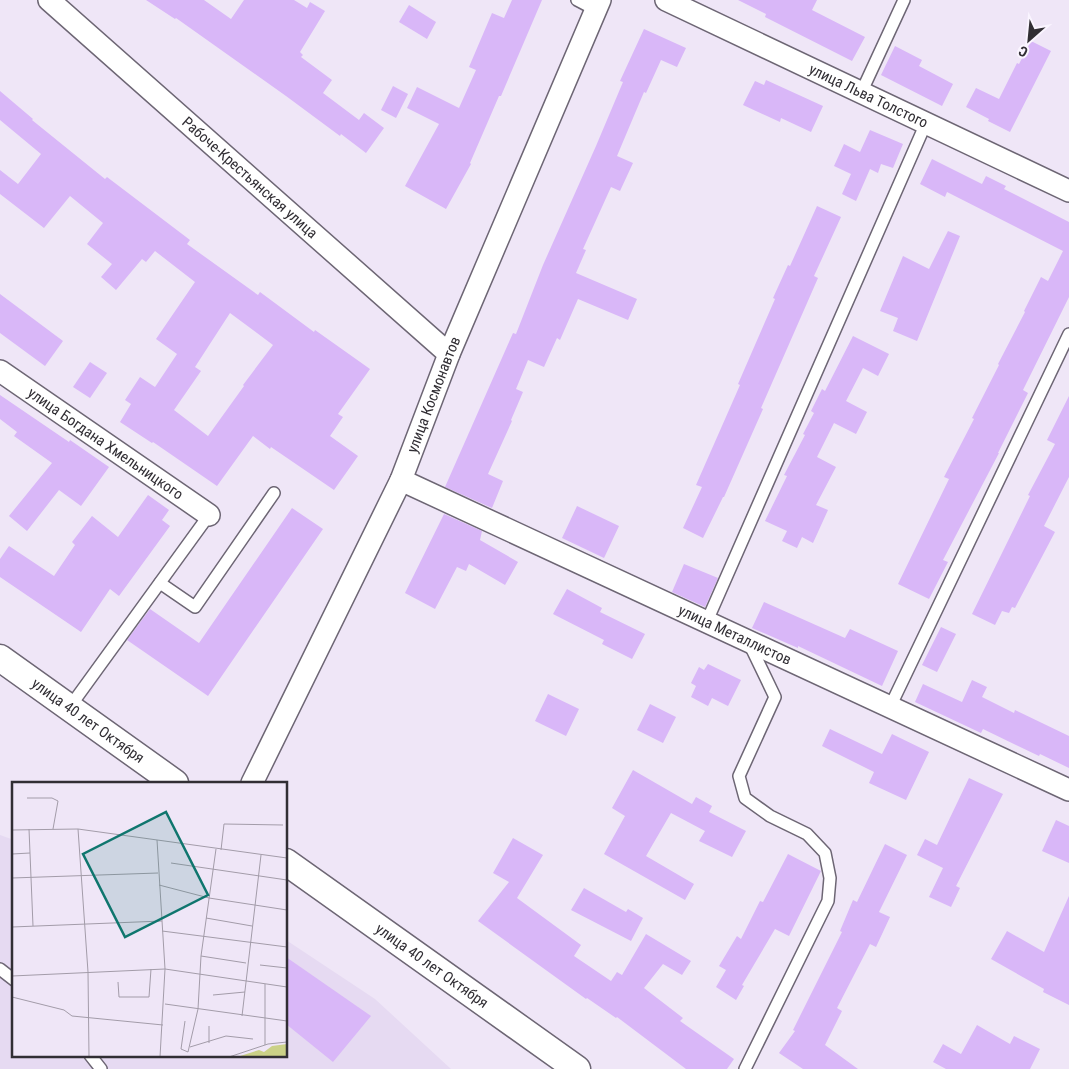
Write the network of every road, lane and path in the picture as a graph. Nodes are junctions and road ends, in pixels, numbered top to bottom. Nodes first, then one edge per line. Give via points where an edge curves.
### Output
1 (49, 0) edge
2 (577, 0) edge
3 (666, 0) edge
4 (904, 0) edge
5 (598, 5) edge
6 (861, 93) junction
7 (926, 124) junction
8 (1069, 191) edge
9 (1069, 334) edge
10 (449, 354) junction
11 (0, 371) edge
12 (401, 480) junction
13 (274, 493) dead end
14 (209, 515) joint
15 (160, 583) junction
16 (707, 621) junction
17 (748, 641) junction
18 (0, 658) edge
19 (890, 707) junction
20 (69, 708) junction
21 (174, 782) edge
22 (252, 782) edge
23 (1069, 790) edge
24 (288, 863) edge
25 (0, 969) edge
26 (12, 978) edge
27 (91, 1056) edge
28 (101, 1069) edge
29 (578, 1069) edge
30 (745, 1069) edge

1 - 10 street, Рабоче-Крестьянская улица
2 - 5 lane
3 - 6 street, улица Льва Толстого
4 - 6 lane
5 - 10 street, улица Космонавтов
6 - 7 street, улица Льва Толстого
7 - 8 street, улица Льва Толстого
7 - 16 lane
9 - 19 lane
10 - 12 street, улица Космонавтов
11 - 14 street, улица Богдана Хмельницкого
12 - 16 street, улица Металлистов
12 - 22 street, улица Космонавтов
13 - 15 lane via 195,607
14 - 15 lane
15 - 20 lane
16 - 17 street, улица Металлистов
17 - 19 street, улица Металлистов
17 - 30 lane via 775,697 739,776 745,798 770,816 807,834 825,854 830,878 828,901
18 - 20 street, улица 40 лет Октября
19 - 23 street, улица Металлистов
20 - 21 street, улица 40 лет Октября
24 - 29 street, улица 40 лет Октября
25 - 26 lane
27 - 28 lane

